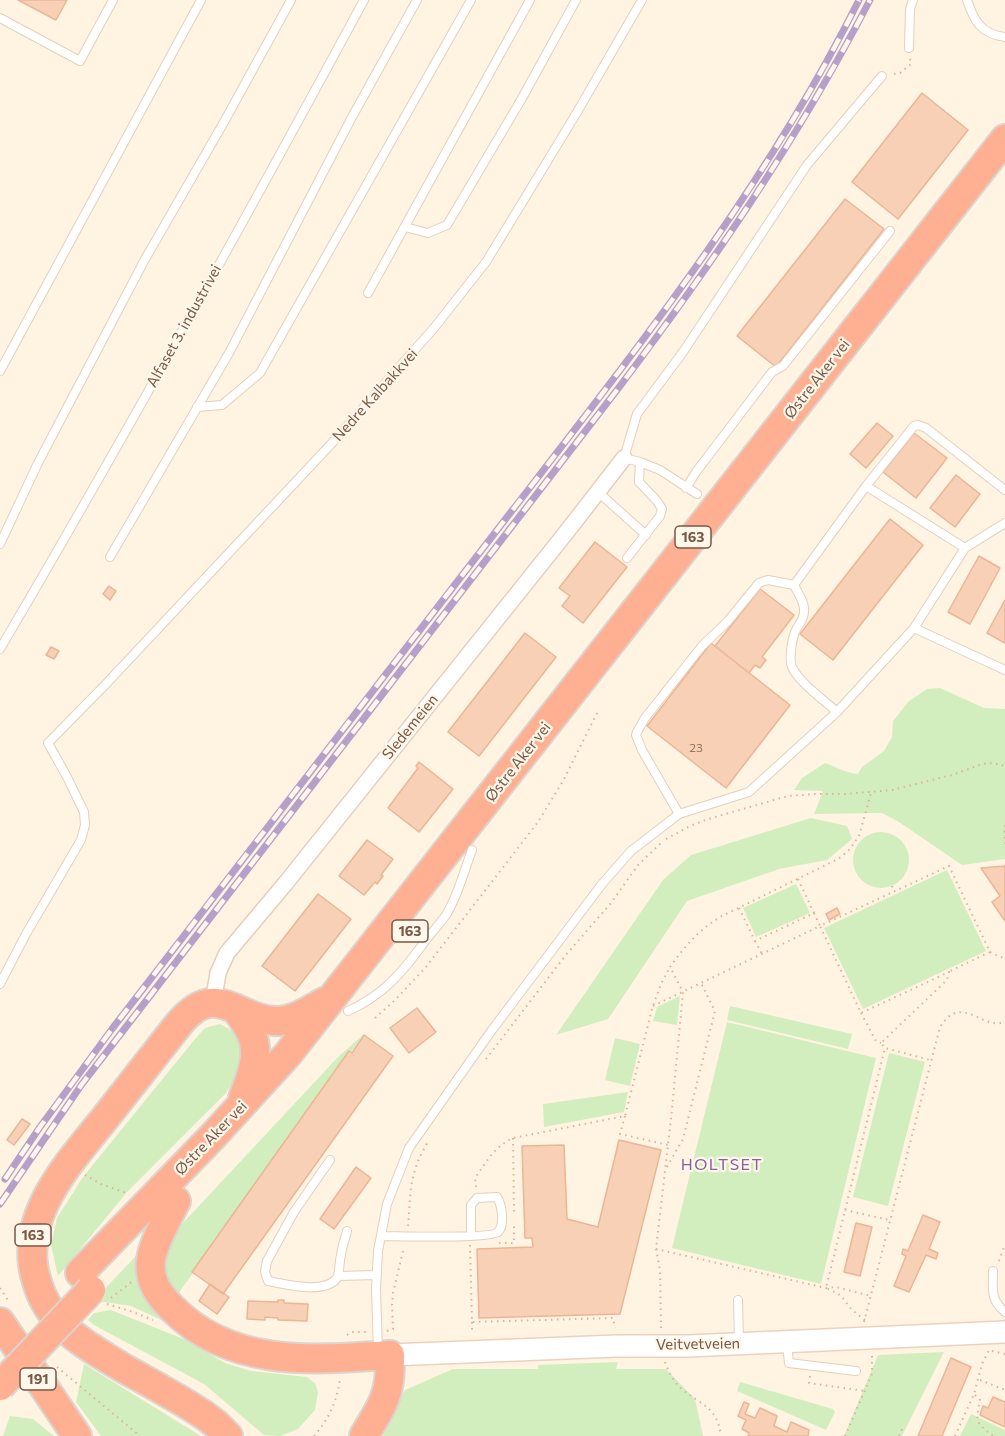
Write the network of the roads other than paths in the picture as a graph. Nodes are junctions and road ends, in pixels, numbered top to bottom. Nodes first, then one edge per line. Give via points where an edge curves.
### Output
1 (113, 0) edge
2 (201, 0) edge
3 (291, 0) edge
4 (364, 0) edge
5 (417, 0) edge
6 (471, 0) edge
7 (530, 0) edge
8 (576, 0) edge
9 (642, 0) edge
10 (913, 0) edge
11 (967, 0) edge
12 (0, 18) edge
13 (1005, 37) edge
14 (909, 48) road end
15 (882, 76) road end
16 (1005, 139) edge
17 (1005, 170) edge
18 (405, 227) junction
19 (890, 231) dead end
20 (368, 294) dead end
21 (0, 371) edge
22 (198, 407) junction
23 (624, 458) junction
24 (640, 462) junction
25 (866, 486) junction
26 (686, 488) junction
27 (1005, 490) edge
28 (598, 492) junction
29 (697, 494) dead end
30 (1005, 523) edge
31 (646, 535) junction
32 (0, 544) edge
33 (965, 548) junction
34 (110, 557) dead end
35 (627, 558) dead end
36 (794, 585) junction
37 (914, 628) junction
38 (0, 649) edge
39 (1005, 670) edge
40 (837, 712) junction
41 (680, 814) junction
42 (0, 984) edge
43 (342, 1004) junction
44 (224, 1006) junction
45 (240, 1107) junction
46 (330, 1160) dead end
47 (176, 1201) junction
48 (347, 1231) dead end
49 (381, 1236) junction
50 (471, 1240) junction
51 (993, 1271) road end
52 (377, 1275) junction
53 (338, 1276) junction
54 (86, 1282) junction
55 (738, 1300) dead end
56 (1005, 1312) edge
57 (6, 1314) edge
58 (999, 1338) edge
59 (787, 1341) junction
60 (739, 1344) junction
61 (383, 1349) junction
62 (0, 1357) edge
63 (856, 1371) dead end
64 (0, 1386) edge
65 (367, 1431) edge
66 (77, 1436) edge
67 (228, 1436) edge

1 - 12 lane via 80,61
2 - 21 lane
3 - 32 lane via 144,261
4 - 38 lane, Alfaset 3. industrivei via 259,195
5 - 22 lane
6 - 22 lane via 260,373 222,405
7 - 18 lane
8 - 18 lane via 447,225 428,233
9 - 42 lane, Nedre Kalbakkvei via 486,262 447,312 333,442 48,743 84,812 85,825 81,840
10 - 14 lane
11 - 13 lane via 978,24
15 - 23 lane via 807,165 683,352 637,414
16 - 43 highway, Østre Aker vei / 163
17 - 43 highway, Østre Aker vei / 163 via 472,850
18 - 20 lane
19 - 26 lane via 783,366 772,372
22 - 34 lane
23 - 24 lane
23 - 28 street, Sledemeien
24 - 26 lane
24 - 31 lane via 639,482 662,509
25 - 27 lane via 918,425
25 - 33 lane
25 - 36 lane
26 - 29 lane
28 - 31 lane
28 - 44 street, Sledemeien via 227,953 218,973
30 - 33 lane
31 - 35 lane
33 - 37 lane
36 - 40 lane via 804,612 796,630 791,667
36 - 41 lane via 768,580 759,583 702,646 637,732 642,750
37 - 39 lane
37 - 40 lane
40 - 41 lane via 749,792
41 - 49 lane via 631,851 602,884 492,1030 409,1148 387,1204
43 - 44 highway, 163 via 296,1021 267,1020
43 - 45 highway, Østre Aker vei / 163 via 288,1054
43 - 47 highway, Østre Aker vei / 163 via 319,1048
44 - 45 highway, 163 via 252,1034 260,1063
44 - 67 highway, 163 via 199,1006 185,1017 69,1164 39,1214 32,1254 40,1293 67,1330 98,1353 204,1414
45 - 54 highway, Østre Aker vei / 163
46 - 53 lane via 294,1212 265,1272 268,1281 309,1287 325,1286
47 - 54 highway, Østre Aker vei / 163
47 - 61 highway, 163 via 151,1259 151,1277 167,1303 193,1326 229,1345 270,1356 307,1359
48 - 53 lane
49 - 50 lane
49 - 52 lane
50 - 50 lane via 492,1236 502,1226 497,1197 477,1198 471,1205
51 - 56 lane via 995,1302
52 - 53 lane
52 - 61 lane
54 - 62 highway, Østre Aker vei / 163
54 - 64 highway, Østre Aker vei / 163, bridge
55 - 60 lane
57 - 66 highway, 191
58 - 59 street, Veitvetveien
59 - 60 street, Veitvetveien
59 - 63 lane via 789,1363
60 - 61 street, Veitvetveien
61 - 65 highway via 372,1380

